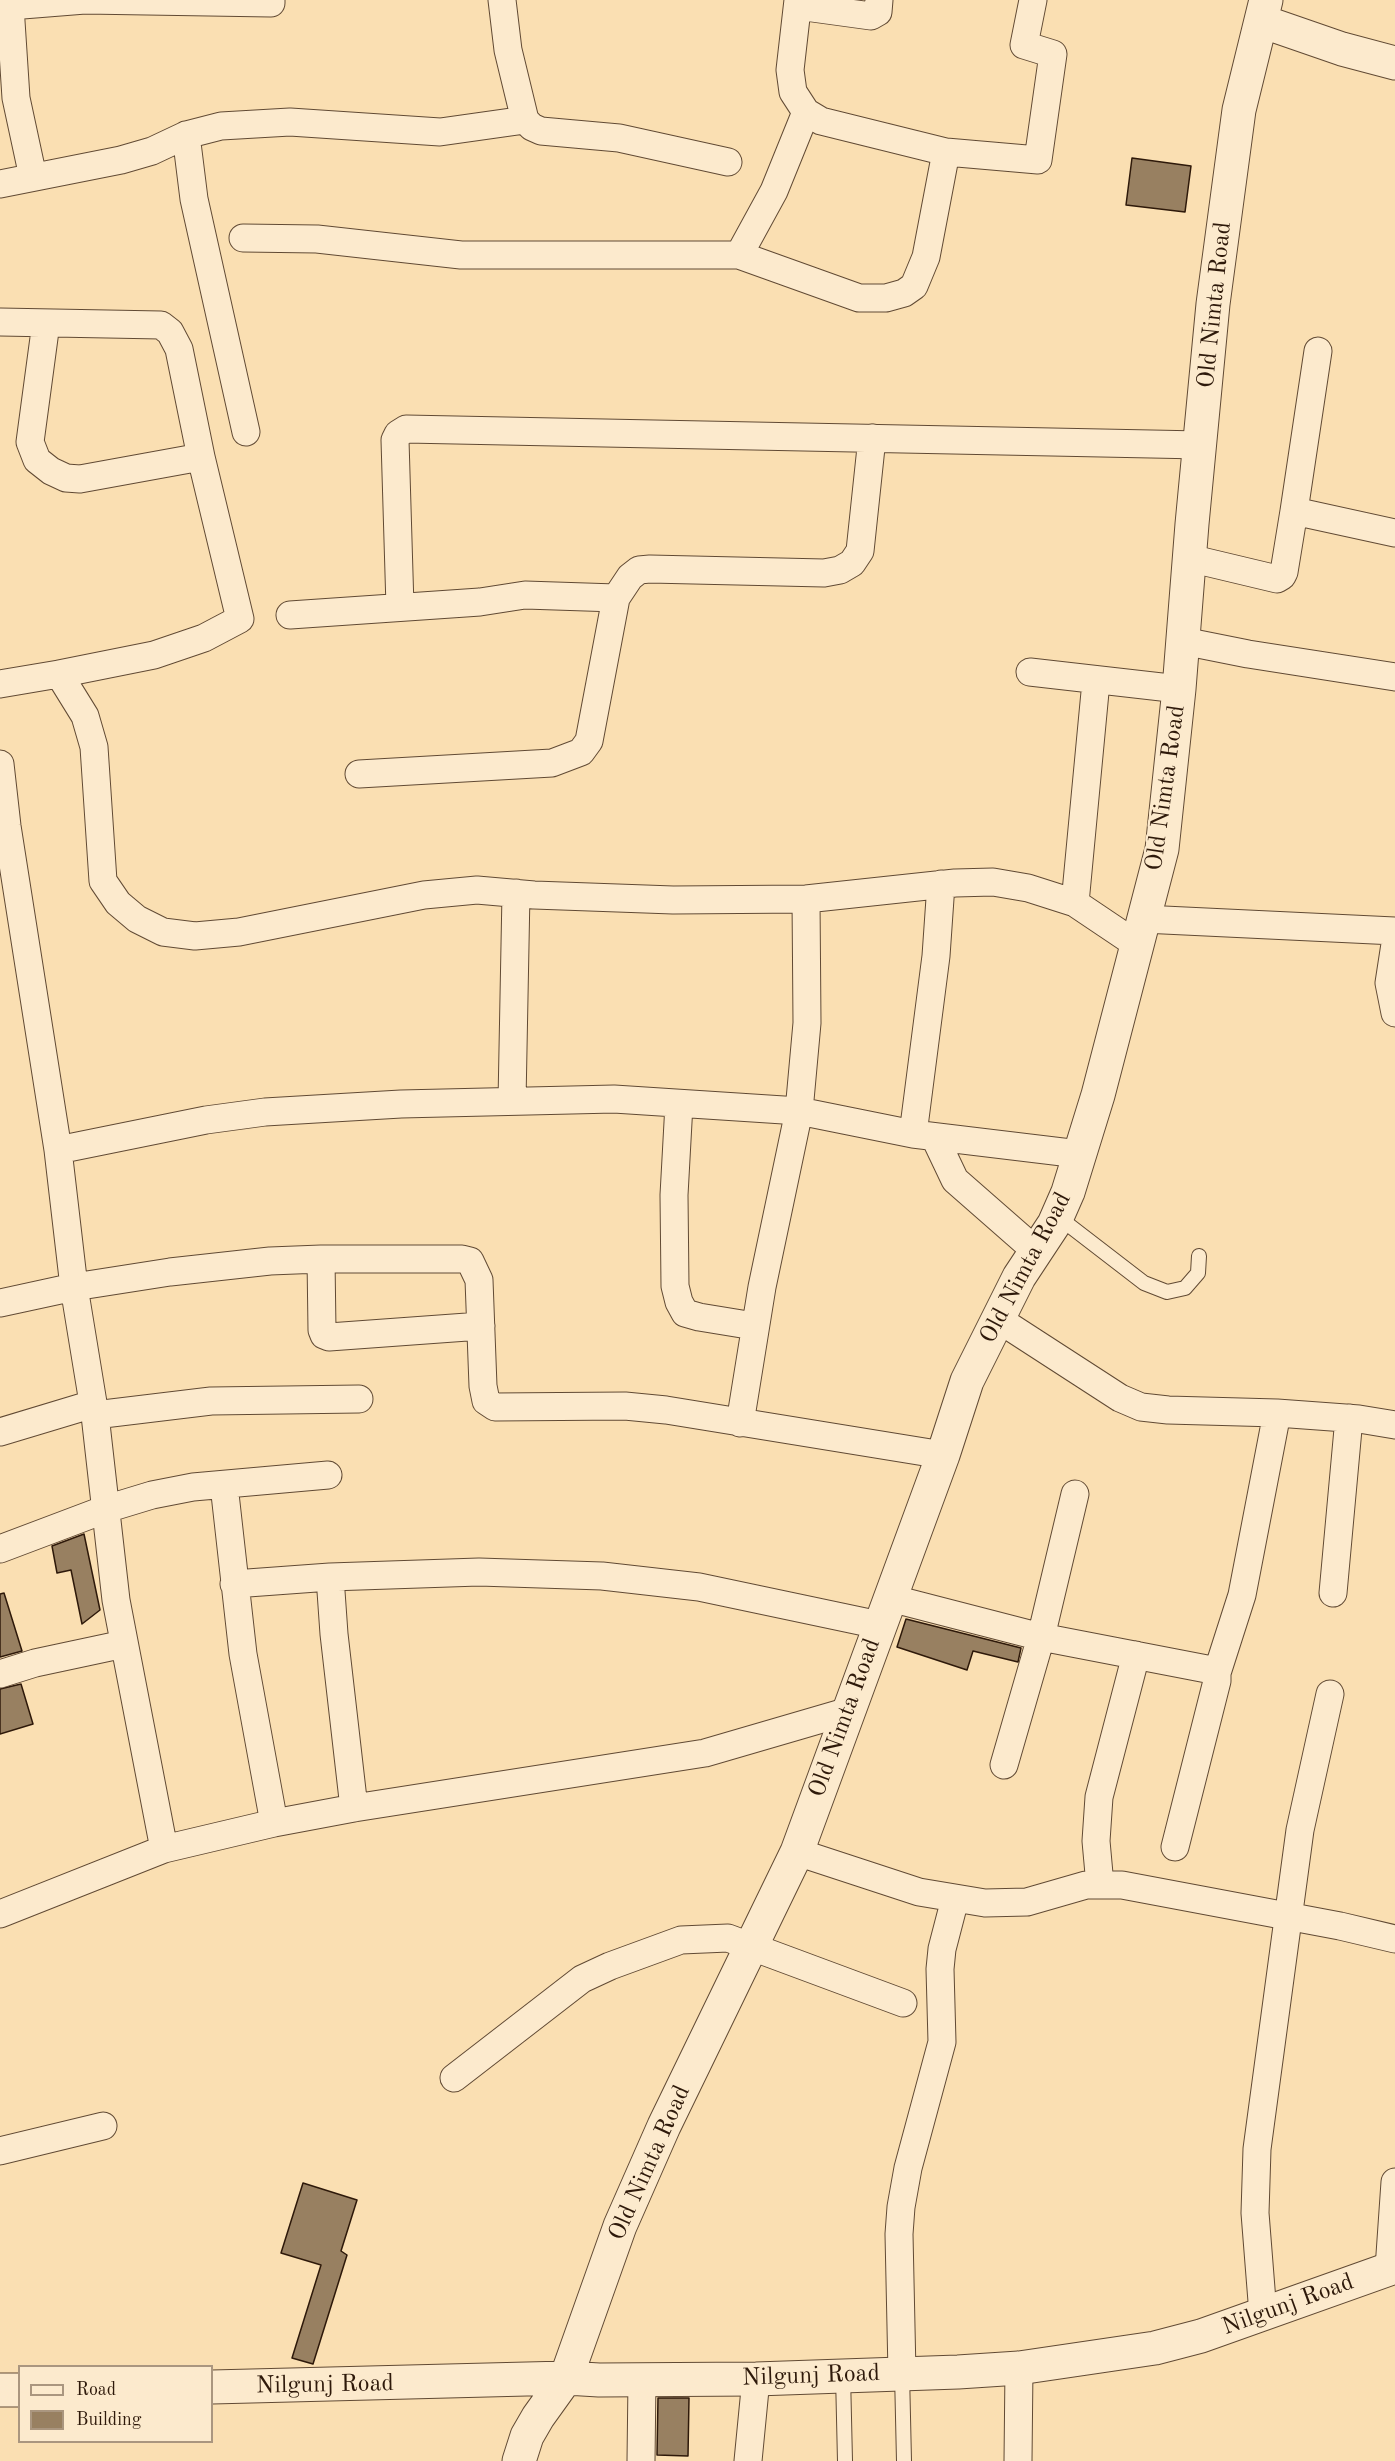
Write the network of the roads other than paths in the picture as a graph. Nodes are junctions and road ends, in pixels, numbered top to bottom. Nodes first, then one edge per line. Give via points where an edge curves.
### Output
1 (272, 0) edge
2 (502, 0) edge
3 (879, 0) edge
4 (1033, 0) edge
5 (798, 3) edge
6 (1263, 10) edge
7 (1395, 63) edge
8 (806, 111) junction
9 (525, 120) junction
10 (186, 135) junction
11 (945, 152) junction
12 (729, 162) dead end
13 (33, 177) junction
14 (0, 184) edge
15 (243, 238) dead end
16 (739, 255) junction
17 (0, 322) edge
18 (46, 323) junction
19 (1317, 351) dead end
20 (246, 432) dead end
21 (872, 438) junction
22 (1201, 445) junction
23 (201, 457) junction
24 (1294, 511) junction
25 (1394, 526) edge
26 (1189, 558) junction
27 (616, 598) junction
28 (400, 607) junction
29 (290, 615) dead end
30 (1183, 641) junction
31 (1030, 672) dead end
32 (59, 674) junction
33 (1395, 677) edge
34 (0, 684) edge
35 (1179, 689) junction
36 (1095, 692) dead end
37 (0, 764) edge
38 (359, 774) dead end
39 (8, 881) edge
40 (941, 884) junction
41 (516, 893) junction
42 (806, 899) junction
43 (1075, 903) junction
44 (1395, 931) edge
45 (1140, 932) junction
46 (1395, 944) edge
47 (1395, 1013) edge
48 (512, 1101) junction
49 (679, 1104) junction
50 (799, 1111) junction
51 (924, 1136) junction
52 (58, 1150) junction
53 (1079, 1154) junction
54 (1057, 1216) junction
55 (1036, 1251) junction
56 (1199, 1256) dead end
57 (321, 1259) junction
58 (74, 1287) junction
59 (0, 1303) edge
60 (998, 1319) junction
61 (481, 1326) junction
62 (754, 1326) junction
63 (359, 1399) dead end
64 (94, 1409) junction
65 (1277, 1413) junction
66 (1349, 1418) junction
67 (740, 1423) junction
68 (1395, 1425) edge
69 (0, 1432) edge
70 (943, 1455) junction
71 (328, 1475) dead end
72 (224, 1485) junction
73 (1075, 1494) dead end
74 (106, 1509) junction
75 (0, 1549) edge
76 (330, 1577) junction
77 (234, 1584) junction
78 (1333, 1593) dead end
79 (884, 1612) junction
80 (1041, 1637) junction
81 (124, 1644) junction
82 (1136, 1656) junction
83 (1216, 1673) junction
84 (0, 1674) edge
85 (1330, 1694) dead end
86 (849, 1711) junction
87 (1004, 1765) dead end
88 (354, 1808) junction
89 (274, 1823) junction
90 (1175, 1847) dead end
91 (164, 1849) junction
92 (797, 1852) junction
93 (1100, 1885) junction
94 (955, 1899) junction
95 (0, 1914) edge
96 (1289, 1917) junction
97 (1395, 1938) edge
98 (752, 1946) junction
99 (903, 2003) dead end
100 (454, 2078) dead end
101 (103, 2126) dead end
102 (0, 2151) edge
103 (1395, 2182) edge
104 (1392, 2268) edge
105 (1263, 2314) junction
106 (1019, 2368) junction
107 (902, 2373) junction
108 (843, 2375) junction
109 (566, 2378) junction
110 (756, 2379) junction
111 (642, 2380) junction
112 (213, 2387) edge
113 (0, 2390) edge
114 (18, 2390) edge
115 (519, 2461) edge
116 (641, 2461) edge
117 (748, 2461) edge
118 (845, 2461) edge
119 (904, 2461) edge
120 (1018, 2461) edge

1 - 13 street via 85,0 10,6 16,98
2 - 9 street via 508,50
3 - 5 street via 878,12 871,16
4 - 11 street via 1024,45 1053,54 1038,160
5 - 8 street via 790,70 793,92
6 - 7 street via 1342,49
6 - 22 street, Old Nimta Road via 1239,111 1214,303
8 - 11 street via 821,121
8 - 16 street via 774,191
9 - 10 street via 440,132 340,124 248,123
9 - 12 street via 541,131 619,138
10 - 13 street via 139,156
10 - 20 street via 194,198
11 - 16 street via 926,257 914,286 904,293 859,298
13 - 14 street
15 - 16 street via 317,239 461,255
17 - 18 street
18 - 23 street via 146,323 161,325 170,332 179,349
18 - 23 street via 30,442 37,460 66,478 80,479
19 - 24 street
21 - 22 street
21 - 27 street via 860,551 852,563 824,573 639,570
21 - 28 street via 406,429 395,440
22 - 26 street, Old Nimta Road
23 - 32 street via 240,619 204,638 154,655
24 - 25 street
24 - 26 street via 1284,572 1277,579
26 - 30 street, Old Nimta Road
27 - 28 street via 525,595
27 - 38 street via 589,741 581,752 552,763
28 - 29 street
30 - 33 street
30 - 35 street, Old Nimta Road
31 - 35 street
32 - 34 street
32 - 41 street via 85,716 94,747 104,880 118,903 137,919 163,932 195,936 239,932 424,895 477,890
35 - 45 street, Old Nimta Road via 1162,849
36 - 43 street
37 - 39 street
39 - 52 street
40 - 42 street
40 - 43 street via 993,882
40 - 51 street
41 - 42 street via 673,900
41 - 48 street
42 - 50 street via 807,1023
43 - 45 street
44 - 45 street
45 - 53 street, Old Nimta Road
46 - 47 street via 1389,983
48 - 49 street via 614,1099
48 - 52 street via 265,1112
49 - 50 street
49 - 62 street via 674,1195 675,1286 679,1302 685,1313
50 - 51 street
50 - 62 street
51 - 53 street
51 - 55 street via 955,1180
52 - 58 street
53 - 54 street, Old Nimta Road
54 - 55 street, Old Nimta Road
54 - 56 lane via 1144,1283 1167,1292 1185,1288 1198,1273
55 - 60 street, Old Nimta Road
57 - 58 street via 170,1272
57 - 61 street via 470,1262 479,1280
57 - 61 street via 324,1335
58 - 59 street
58 - 64 street
60 - 65 street via 1120,1398 1141,1407
60 - 70 street, Old Nimta Road via 967,1381
61 - 67 street via 484,1393 486,1401 495,1407 625,1406
62 - 67 street
63 - 64 street via 211,1401
64 - 69 street
64 - 74 street
65 - 66 street
65 - 83 street via 1242,1595
66 - 68 street
66 - 78 street
67 - 70 street
70 - 79 street, Old Nimta Road
71 - 72 street
72 - 74 street via 174,1490
72 - 77 street
73 - 80 street
74 - 75 street
74 - 81 street
76 - 77 street
76 - 79 street via 479,1572 602,1576
76 - 88 street
77 - 89 street
79 - 80 street
79 - 86 street, Old Nimta Road
80 - 82 street
80 - 87 street
81 - 84 street
81 - 91 street
82 - 83 street
82 - 93 street via 1099,1797 1096,1841
83 - 90 street
85 - 96 street via 1302,1818
86 - 88 street via 705,1753
86 - 92 street, Old Nimta Road
88 - 89 street
89 - 91 street
91 - 95 street
92 - 94 street via 919,1892
92 - 98 street, Old Nimta Road
93 - 94 street via 1071,1888 1027,1902
93 - 96 street via 1154,1889
94 - 107 street via 940,1969 942,2042 901,2207
96 - 97 street
96 - 105 street via 1254,2179
98 - 99 street
98 - 100 street via 728,1938 681,1940 582,1978
98 - 109 street, Old Nimta Road via 620,2226
101 - 102 street
103 - 104 street
104 - 105 street, Nilgunj Road
105 - 106 street, Nilgunj Road via 1155,2349
106 - 107 street, Nilgunj Road
106 - 120 street
107 - 108 street, Nilgunj Road
107 - 119 lane
108 - 110 street, Nilgunj Road
108 - 118 lane
109 - 111 street, Nilgunj Road
109 - 112 street, Nilgunj Road
109 - 115 street, Old Nimta Road via 527,2436
110 - 111 street, Nilgunj Road
110 - 117 street
111 - 116 street
113 - 114 street

